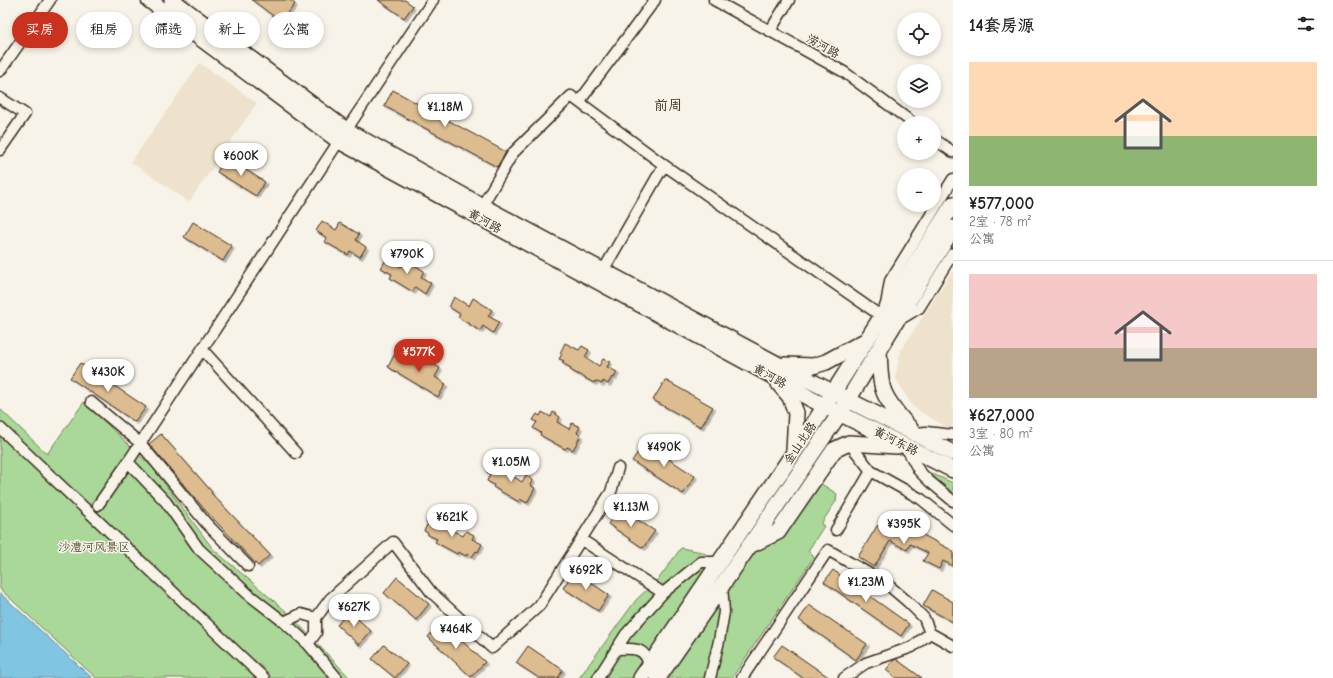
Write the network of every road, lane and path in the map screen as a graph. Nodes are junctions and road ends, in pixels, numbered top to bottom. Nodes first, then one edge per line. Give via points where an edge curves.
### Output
1 (50, 0) edge
2 (149, 0) edge
3 (172, 0) edge
4 (433, 0) edge
5 (655, 0) edge
6 (714, 0) edge
7 (789, 0) edge
8 (770, 31) junction
9 (0, 72) edge
10 (0, 98) edge
11 (579, 102) junction
12 (904, 116) edge
13 (343, 136) junction
14 (941, 143) edge
15 (0, 150) edge
16 (953, 152) edge
17 (664, 165) junction
18 (953, 179) edge
19 (953, 204) edge
20 (482, 206) junction
21 (953, 228) edge
22 (953, 253) edge
23 (600, 276) junction
24 (883, 313) junction
25 (897, 321) junction
26 (864, 342) junction
27 (202, 349) junction
28 (879, 350) junction
29 (776, 371) junction
30 (833, 393) junction
31 (91, 402) dead end
32 (825, 406) junction
33 (844, 407) junction
34 (0, 428) edge
35 (914, 434) junction
36 (953, 435) edge
37 (140, 443) junction
38 (849, 443) junction
39 (906, 446) junction
40 (794, 452) junction
41 (296, 453) dead end
42 (953, 453) edge
43 (128, 462) junction
44 (618, 468) dead end
45 (953, 470) edge
46 (871, 471) junction
47 (953, 500) edge
48 (98, 505) dead end
49 (953, 525) edge
50 (836, 530) dead end
51 (582, 540) junction
52 (750, 545) junction
53 (721, 562) junction
54 (248, 566) dead end
55 (722, 585) junction
56 (663, 593) junction
57 (316, 618) junction
58 (284, 622) junction
59 (930, 633) junction
60 (308, 644) junction
61 (953, 646) edge
62 (616, 649) junction
63 (649, 674) edge
64 (264, 678) edge
65 (336, 678) edge
66 (598, 678) edge
67 (710, 678) edge
68 (742, 678) edge
69 (844, 678) edge

1 - 9 street
2 - 13 main road, 黄河路
3 - 13 main road, 黄河路
4 - 13 street
5 - 11 street
6 - 8 street, 涝河路
7 - 8 street
8 - 12 street, 涝河路 via 844,72
10 - 15 street via 25,114
11 - 17 street
11 - 20 street via 571,96 513,153
13 - 20 main road, 黄河路
13 - 23 main road, 黄河路
13 - 27 street
14 - 16 street
17 - 23 street
17 - 24 street
18 - 24 street via 890,281
19 - 24 main road, 金山北路
20 - 23 main road, 黄河路
21 - 25 main road, 金山北路
22 - 25 street via 919,308
23 - 29 main road, 黄河路
24 - 26 main road, 金山北路
25 - 28 main road, 金山北路
26 - 29 main road via 826,362
26 - 30 main road, 金山北路
27 - 37 street
27 - 41 street
28 - 33 main road, 金山北路
28 - 35 main road via 884,392 900,418
29 - 30 main road, 黄河路
29 - 32 main road, 黄河路
29 - 40 main road via 796,413
30 - 32 main road, 金山北路
30 - 33 main road, 黄河路
31 - 37 street
32 - 33 main road, 黄河路
32 - 40 main road, 金山北路
33 - 35 main road, 黄河东路
33 - 39 main road, 黄河东路
33 - 52 main road, 金山北路
34 - 64 street
35 - 36 street via 926,432
35 - 42 main road, 黄河东路
37 - 43 street
37 - 54 street via 206,523
38 - 39 main road
38 - 46 street
38 - 52 main road via 834,450 778,532
39 - 45 main road, 黄河东路
39 - 47 street via 919,470
40 - 53 main road, 金山北路
43 - 48 street
43 - 58 street via 166,502 199,549 248,594
44 - 51 street via 611,492
46 - 49 street via 921,499
46 - 50 street
51 - 56 street
51 - 57 street via 539,606 492,648 431,592 394,542 330,599
52 - 55 main road, 金山北路
53 - 56 street via 701,562
53 - 63 main road, 金山北路
55 - 63 main road, 金山北路
55 - 67 street via 724,612 720,641
56 - 62 street
57 - 58 street via 301,614
57 - 60 street via 316,633
58 - 60 street
59 - 61 street
59 - 68 street via 924,618 887,584 828,550
59 - 69 street via 912,647 866,663
60 - 65 street
62 - 63 street via 639,649 648,658
62 - 66 street

